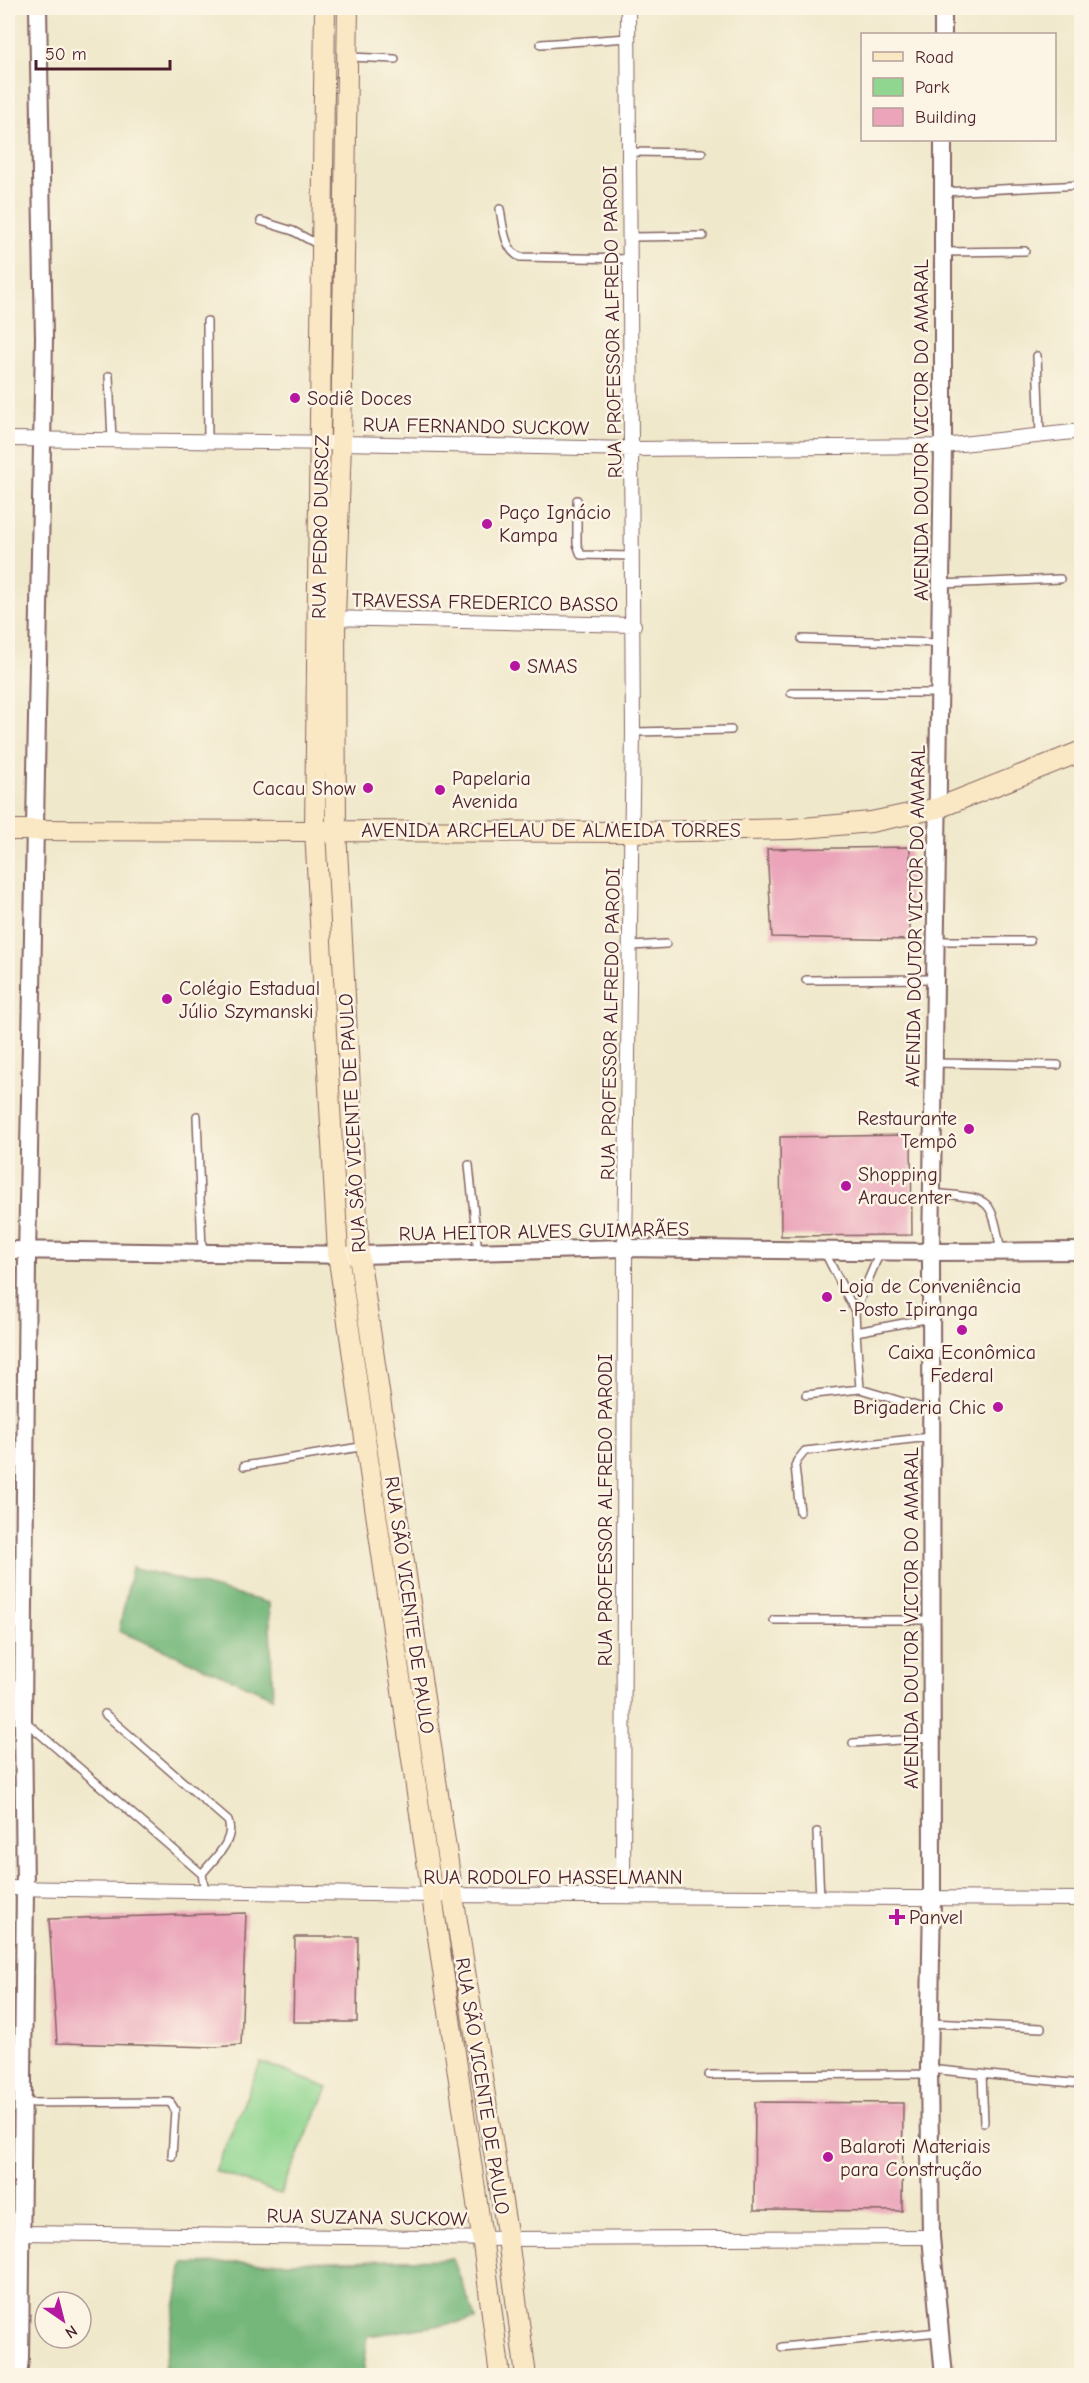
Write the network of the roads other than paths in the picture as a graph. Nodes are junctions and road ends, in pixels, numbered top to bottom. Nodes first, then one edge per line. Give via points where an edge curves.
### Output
1 (38, 8) edge
2 (325, 8) edge
3 (348, 8) edge
4 (628, 8) edge
5 (943, 8) edge
6 (943, 33) edge
7 (628, 38) junction
8 (541, 44) dead end
9 (347, 57) junction
10 (395, 59) dead end
11 (943, 141) edge
12 (630, 152) junction
13 (702, 153) dead end
14 (1082, 185) edge
15 (943, 192) junction
16 (500, 209) dead end
17 (261, 220) dead end
18 (703, 236) dead end
19 (631, 237) junction
20 (322, 247) junction
21 (1025, 251) dead end
22 (943, 252) junction
23 (631, 259) junction
24 (207, 321) dead end
25 (1036, 356) dead end
26 (110, 376) dead end
27 (1082, 431) edge
28 (1040, 435) junction
29 (8, 439) edge
30 (41, 440) junction
31 (112, 440) junction
32 (208, 441) junction
33 (331, 443) junction
34 (943, 446) junction
35 (633, 449) junction
36 (577, 500) dead end
37 (633, 556) junction
38 (1060, 579) dead end
39 (941, 584) junction
40 (327, 618) junction
41 (634, 625) junction
42 (802, 639) dead end
43 (940, 643) junction
44 (791, 693) dead end
45 (939, 693) junction
46 (731, 730) dead end
47 (633, 732) junction
48 (1082, 751) edge
49 (938, 808) junction
50 (8, 830) edge
51 (34, 830) junction
52 (336, 830) junction
53 (315, 831) junction
54 (633, 832) junction
55 (936, 941) junction
56 (1030, 941) dead end
57 (666, 944) dead end
58 (631, 946) junction
59 (935, 979) junction
60 (806, 980) dead end
61 (934, 1063) junction
62 (1058, 1065) dead end
63 (197, 1116) dead end
64 (469, 1165) dead end
65 (932, 1193) junction
66 (625, 1248) junction
67 (8, 1250) edge
68 (27, 1250) junction
69 (824, 1251) junction
70 (1082, 1251) edge
71 (202, 1252) junction
72 (478, 1252) junction
73 (880, 1252) junction
74 (932, 1252) junction
75 (1000, 1252) junction
76 (338, 1254) junction
77 (359, 1255) junction
78 (855, 1311) junction
79 (932, 1318) junction
80 (856, 1332) junction
81 (860, 1389) junction
82 (806, 1395) dead end
83 (932, 1410) junction
84 (932, 1436) junction
85 (366, 1446) junction
86 (244, 1466) dead end
87 (800, 1512) dead end
88 (774, 1620) dead end
89 (932, 1620) junction
90 (105, 1714) dead end
91 (22, 1719) junction
92 (932, 1738) junction
93 (853, 1743) dead end
94 (817, 1832) dead end
95 (201, 1874) junction
96 (8, 1888) edge
97 (25, 1888) junction
98 (205, 1891) junction
99 (431, 1895) junction
100 (453, 1896) junction
101 (623, 1896) junction
102 (820, 1898) junction
103 (932, 1898) junction
104 (1082, 1899) edge
105 (930, 2023) junction
106 (1041, 2028) dead end
107 (929, 2072) junction
108 (982, 2074) junction
109 (709, 2075) dead end
110 (1082, 2084) edge
111 (22, 2103) junction
112 (984, 2122) dead end
113 (172, 2156) dead end
114 (20, 2233) junction
115 (482, 2237) junction
116 (931, 2237) junction
117 (508, 2239) junction
118 (518, 2313) junction
119 (492, 2315) junction
120 (939, 2332) junction
121 (782, 2347) dead end
122 (18, 2376) edge
123 (500, 2376) edge
124 (526, 2376) edge
125 (944, 2376) edge

1 - 30 street via 44,338
2 - 20 main road, RUA PEDRO DURSCZ
3 - 9 main road, RUA PEDRO DURSCZ
4 - 7 street, RUA PROFESSOR ALFREDO PARODI
5 - 6 street
7 - 8 lane
7 - 12 street, RUA PROFESSOR ALFREDO PARODI
9 - 10 lane
9 - 33 main road, RUA PEDRO DURSCZ
11 - 15 street, AVENIDA DOUTOR VICTOR DO AMARAL
12 - 13 lane
12 - 19 street, RUA PROFESSOR ALFREDO PARODI
14 - 15 lane
15 - 22 street, AVENIDA DOUTOR VICTOR DO AMARAL
16 - 23 lane via 508,245 516,256
17 - 20 lane
18 - 19 lane
19 - 23 street, RUA PROFESSOR ALFREDO PARODI
20 - 33 main road, RUA PEDRO DURSCZ
21 - 22 lane
22 - 34 street, AVENIDA DOUTOR VICTOR DO AMARAL
23 - 35 street, RUA PROFESSOR ALFREDO PARODI
24 - 32 lane
25 - 28 lane
26 - 31 lane
27 - 28 street, RUA FERNANDO SUCKOW
28 - 34 street, RUA FERNANDO SUCKOW
29 - 30 street, RUA FERNANDO SUCKOW
30 - 31 street, RUA FERNANDO SUCKOW
30 - 51 street
31 - 32 street, RUA FERNANDO SUCKOW
32 - 33 street, RUA FERNANDO SUCKOW
33 - 35 street, RUA FERNANDO SUCKOW
33 - 40 main road, RUA PEDRO DURSCZ
34 - 35 street, RUA FERNANDO SUCKOW
34 - 39 street, AVENIDA DOUTOR VICTOR DO AMARAL
35 - 37 street, RUA PROFESSOR ALFREDO PARODI
36 - 37 lane via 577,544 581,555
37 - 41 street, RUA PROFESSOR ALFREDO PARODI
38 - 39 lane
39 - 43 street, AVENIDA DOUTOR VICTOR DO AMARAL
40 - 41 street, TRAVESSA FREDERICO BASSO
40 - 52 main road, RUA PEDRO DURSCZ
40 - 53 main road, RUA PEDRO DURSCZ
41 - 47 street, RUA PROFESSOR ALFREDO PARODI
42 - 43 lane
43 - 45 street, AVENIDA DOUTOR VICTOR DO AMARAL
44 - 45 lane
45 - 49 street, AVENIDA DOUTOR VICTOR DO AMARAL
46 - 47 lane
47 - 54 street, RUA PROFESSOR ALFREDO PARODI
48 - 49 main road, AVENIDA ARCHELAU DE ALMEIDA TORRES
49 - 54 main road, AVENIDA ARCHELAU DE ALMEIDA TORRES via 871,822 803,828
49 - 55 street, AVENIDA DOUTOR VICTOR DO AMARAL
50 - 51 main road, AVENIDA ARCHELAU DE ALMEIDA TORRES
51 - 53 main road, AVENIDA ARCHELAU DE ALMEIDA TORRES
51 - 68 street
52 - 53 main road, AVENIDA ARCHELAU DE ALMEIDA TORRES
52 - 54 main road, AVENIDA ARCHELAU DE ALMEIDA TORRES
52 - 77 main road, RUA SÃO VICENTE DE PAULO
53 - 76 main road, RUA SÃO VICENTE DE PAULO
54 - 58 street, RUA PROFESSOR ALFREDO PARODI
55 - 56 lane
55 - 59 street, AVENIDA DOUTOR VICTOR DO AMARAL
57 - 58 lane
58 - 66 street, RUA PROFESSOR ALFREDO PARODI
59 - 60 lane
59 - 61 street, AVENIDA DOUTOR VICTOR DO AMARAL
61 - 62 lane
61 - 65 street, AVENIDA DOUTOR VICTOR DO AMARAL
63 - 71 lane
64 - 72 lane
65 - 74 street, AVENIDA DOUTOR VICTOR DO AMARAL
65 - 75 lane via 970,1197 985,1203 994,1215
66 - 69 street, RUA HEITOR ALVES GUIMARÃES
66 - 72 street, RUA HEITOR ALVES GUIMARÃES
66 - 101 street, RUA PROFESSOR ALFREDO PARODI
67 - 68 street, RUA HEITOR ALVES GUIMARÃES
68 - 71 street, RUA HEITOR ALVES GUIMARÃES
68 - 91 street
69 - 73 street, RUA HEITOR ALVES GUIMARÃES
69 - 78 lane
70 - 75 street, RUA HEITOR ALVES GUIMARÃES
71 - 76 street, RUA HEITOR ALVES GUIMARÃES
72 - 77 street, RUA HEITOR ALVES GUIMARÃES
73 - 74 street, RUA HEITOR ALVES GUIMARÃES
73 - 78 lane
74 - 75 street, RUA HEITOR ALVES GUIMARÃES
74 - 79 street, AVENIDA DOUTOR VICTOR DO AMARAL
76 - 77 street, RUA HEITOR ALVES GUIMARÃES
76 - 85 main road, RUA SÃO VICENTE DE PAULO
77 - 100 main road, RUA SÃO VICENTE DE PAULO
78 - 80 lane
79 - 80 lane
79 - 83 street, AVENIDA DOUTOR VICTOR DO AMARAL
80 - 81 lane
81 - 82 lane
81 - 83 lane
83 - 84 street, AVENIDA DOUTOR VICTOR DO AMARAL
84 - 87 lane via 805,1451 795,1466
84 - 89 street, AVENIDA DOUTOR VICTOR DO AMARAL
85 - 86 lane
85 - 99 main road, RUA SÃO VICENTE DE PAULO
88 - 89 lane
89 - 92 street, AVENIDA DOUTOR VICTOR DO AMARAL
90 - 95 lane via 228,1821 228,1841
91 - 95 lane
91 - 97 street
92 - 93 lane
92 - 103 street, AVENIDA DOUTOR VICTOR DO AMARAL
94 - 102 lane
95 - 98 lane
96 - 97 street, RUA RODOLFO HASSELMANN
97 - 98 street, RUA RODOLFO HASSELMANN
97 - 111 street
98 - 99 street, RUA RODOLFO HASSELMANN
99 - 100 street, RUA RODOLFO HASSELMANN
99 - 115 main road, RUA SÃO VICENTE DE PAULO
100 - 101 street, RUA RODOLFO HASSELMANN
100 - 117 main road, RUA SÃO VICENTE DE PAULO
101 - 102 street, RUA RODOLFO HASSELMANN
102 - 103 street, RUA RODOLFO HASSELMANN
103 - 104 street, RUA RODOLFO HASSELMANN
103 - 105 street, AVENIDA DOUTOR VICTOR DO AMARAL
105 - 106 lane
105 - 107 street, AVENIDA DOUTOR VICTOR DO AMARAL
107 - 108 lane
107 - 109 lane
107 - 116 street, AVENIDA DOUTOR VICTOR DO AMARAL
108 - 110 lane
108 - 112 lane
111 - 113 lane via 170,2103 175,2110
111 - 114 street
114 - 115 street, RUA SUZANA SUCKOW
114 - 122 street
115 - 117 street, RUA SUZANA SUCKOW
115 - 119 main road, RUA SÃO VICENTE DE PAULO
116 - 117 street, RUA SUZANA SUCKOW
116 - 120 street, AVENIDA DOUTOR VICTOR DO AMARAL
117 - 118 main road, RUA SÃO VICENTE DE PAULO
118 - 119 main road
118 - 124 main road, RUA SÃO VICENTE DE PAULO
119 - 123 main road, RUA SÃO VICENTE DE PAULO
120 - 121 lane
120 - 125 street, AVENIDA DOUTOR VICTOR DO AMARAL

